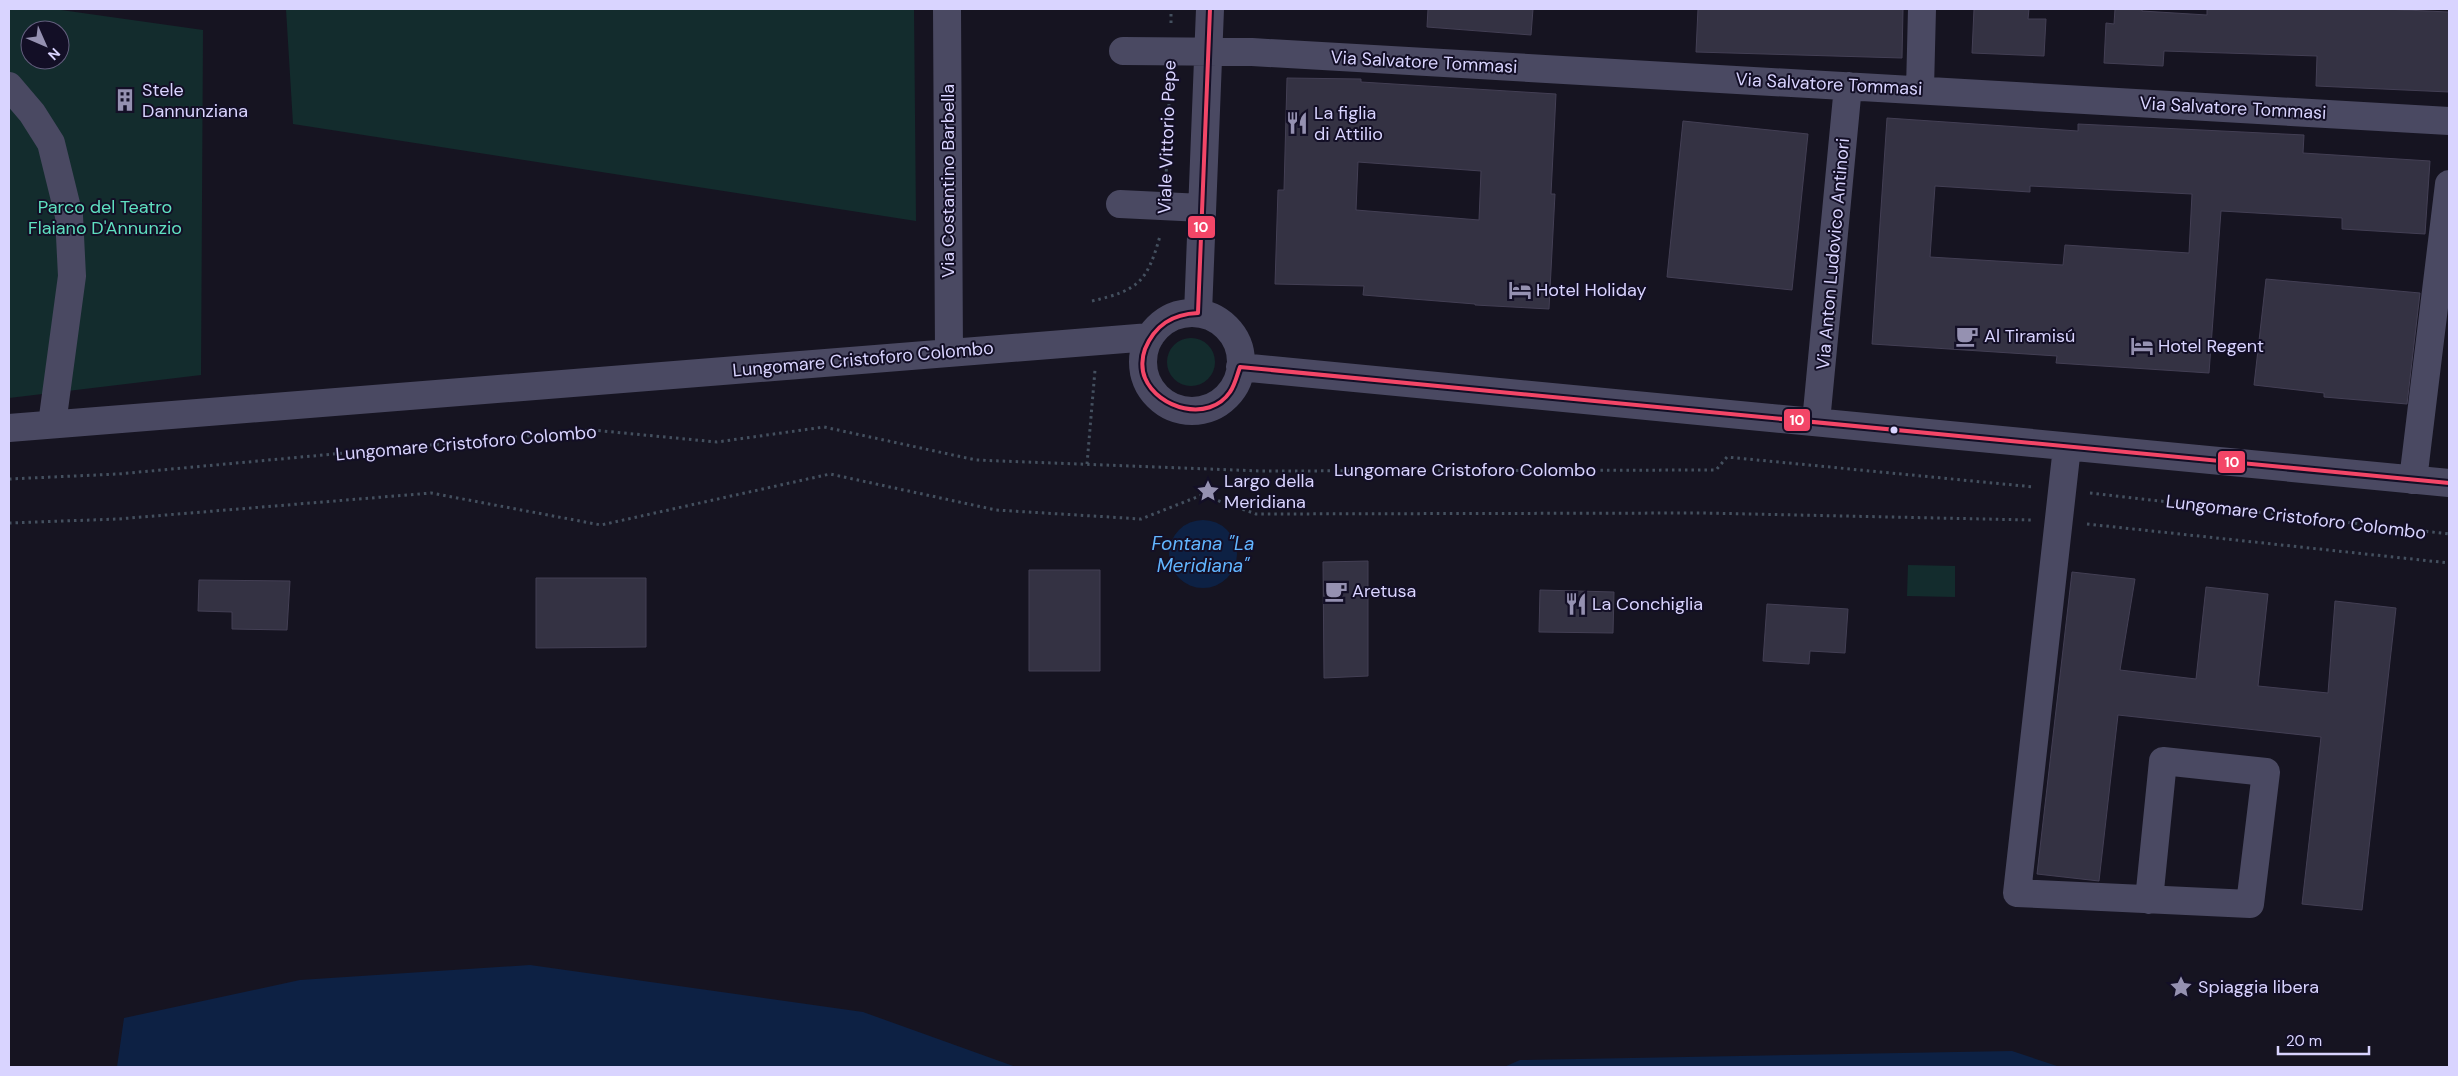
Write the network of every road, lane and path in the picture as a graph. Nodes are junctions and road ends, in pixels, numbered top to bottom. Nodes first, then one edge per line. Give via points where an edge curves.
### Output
1 (948, 9) edge
2 (1171, 9) edge
3 (1210, 9) edge
4 (1922, 9) edge
5 (1123, 51) dead end
6 (1170, 51) junction
7 (1208, 51) junction
8 (9, 86) edge
9 (1848, 86) junction
10 (1920, 89) junction
11 (2449, 121) edge
12 (2449, 184) edge
13 (1120, 204) dead end
14 (1165, 206) junction
15 (1202, 208) junction
16 (1092, 301) dead end
17 (1198, 314) junction
18 (1150, 337) junction
19 (948, 353) junction
20 (1096, 366) dead end
21 (1240, 367) junction
22 (1816, 422) junction
23 (52, 424) junction
24 (9, 428) edge
25 (2067, 447) junction
26 (1087, 464) junction
27 (9, 479) edge
28 (2412, 480) junction
29 (2449, 484) edge
30 (2062, 490) junction
31 (2058, 521) junction
32 (9, 523) edge
33 (2449, 534) edge
34 (2449, 563) edge
35 (2149, 900) junction

1 - 19 street, Via Costantino Barbella
2 - 6 path, Viale Vittorio Pepe
3 - 7 street
4 - 10 street
5 - 6 street, Via Salvatore Tommasi
6 - 7 street, Via Salvatore Tommasi
6 - 14 path, Viale Vittorio Pepe
7 - 9 street, Via Salvatore Tommasi
7 - 15 street
8 - 23 street via 51,143 69,216 72,276
9 - 10 street, Via Salvatore Tommasi
9 - 22 street, Via Anton Ludovico Antinori
10 - 11 street, Via Salvatore Tommasi
12 - 28 street
13 - 14 street
14 - 15 street
14 - 16 path, Viale Vittorio Pepe via 1152,265 1144,278 1129,290
15 - 17 street
17 - 18 street via 1175,316
17 - 21 street via 1212,318 1230,331 1237,345
18 - 19 street, Lungomare Cristoforo Colombo
18 - 21 street via 1144,352 1145,376 1152,392 1172,407 1196,410 1212,406 1231,390
19 - 23 street, Lungomare Cristoforo Colombo
20 - 26 path
21 - 22 street
22 - 25 street
23 - 24 street, Lungomare Cristoforo Colombo
25 - 28 street
25 - 30 street
26 - 27 path, Lungomare Cristoforo Colombo via 976,460 824,427 718,442 593,430 118,474
26 - 30 path, Lungomare Cristoforo Colombo via 1260,471 1716,470 1727,457
28 - 29 street
30 - 31 street
30 - 33 path, Lungomare Cristoforo Colombo
31 - 32 path via 1703,513 1256,514 1202,495 1141,519 996,510 830,474 601,525 431,494 118,519
31 - 34 path
31 - 35 street via 2017,893
35 - 35 street via 2250,904 2266,772 2164,761

